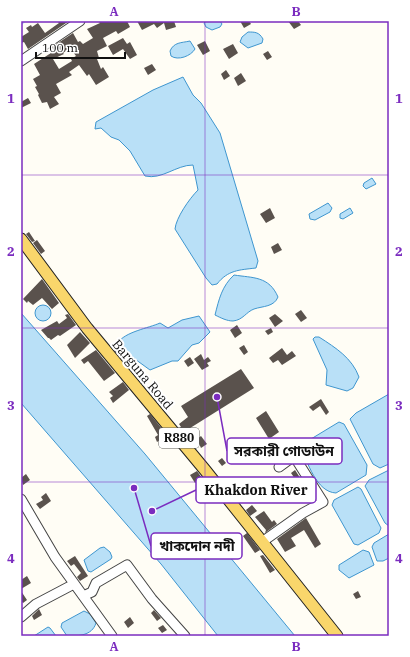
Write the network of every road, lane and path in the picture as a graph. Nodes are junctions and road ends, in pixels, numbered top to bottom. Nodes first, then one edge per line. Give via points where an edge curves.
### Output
1 (80, 21) edge
2 (21, 61) edge
3 (21, 239) edge
4 (279, 467) dead end
5 (21, 499) edge
6 (262, 542) junction
7 (74, 584) junction
8 (83, 596) junction
9 (21, 616) edge
10 (112, 636) edge
11 (185, 636) edge
12 (338, 636) edge

1 - 2 street
3 - 6 main road, Barguna Road / R880 via 87,328
4 - 6 street via 294,456 323,502
5 - 7 street
6 - 12 main road, Barguna Road / R880
7 - 8 street
7 - 9 street via 36,604
8 - 10 street
8 - 11 street via 92,592 96,582 127,565 152,599

